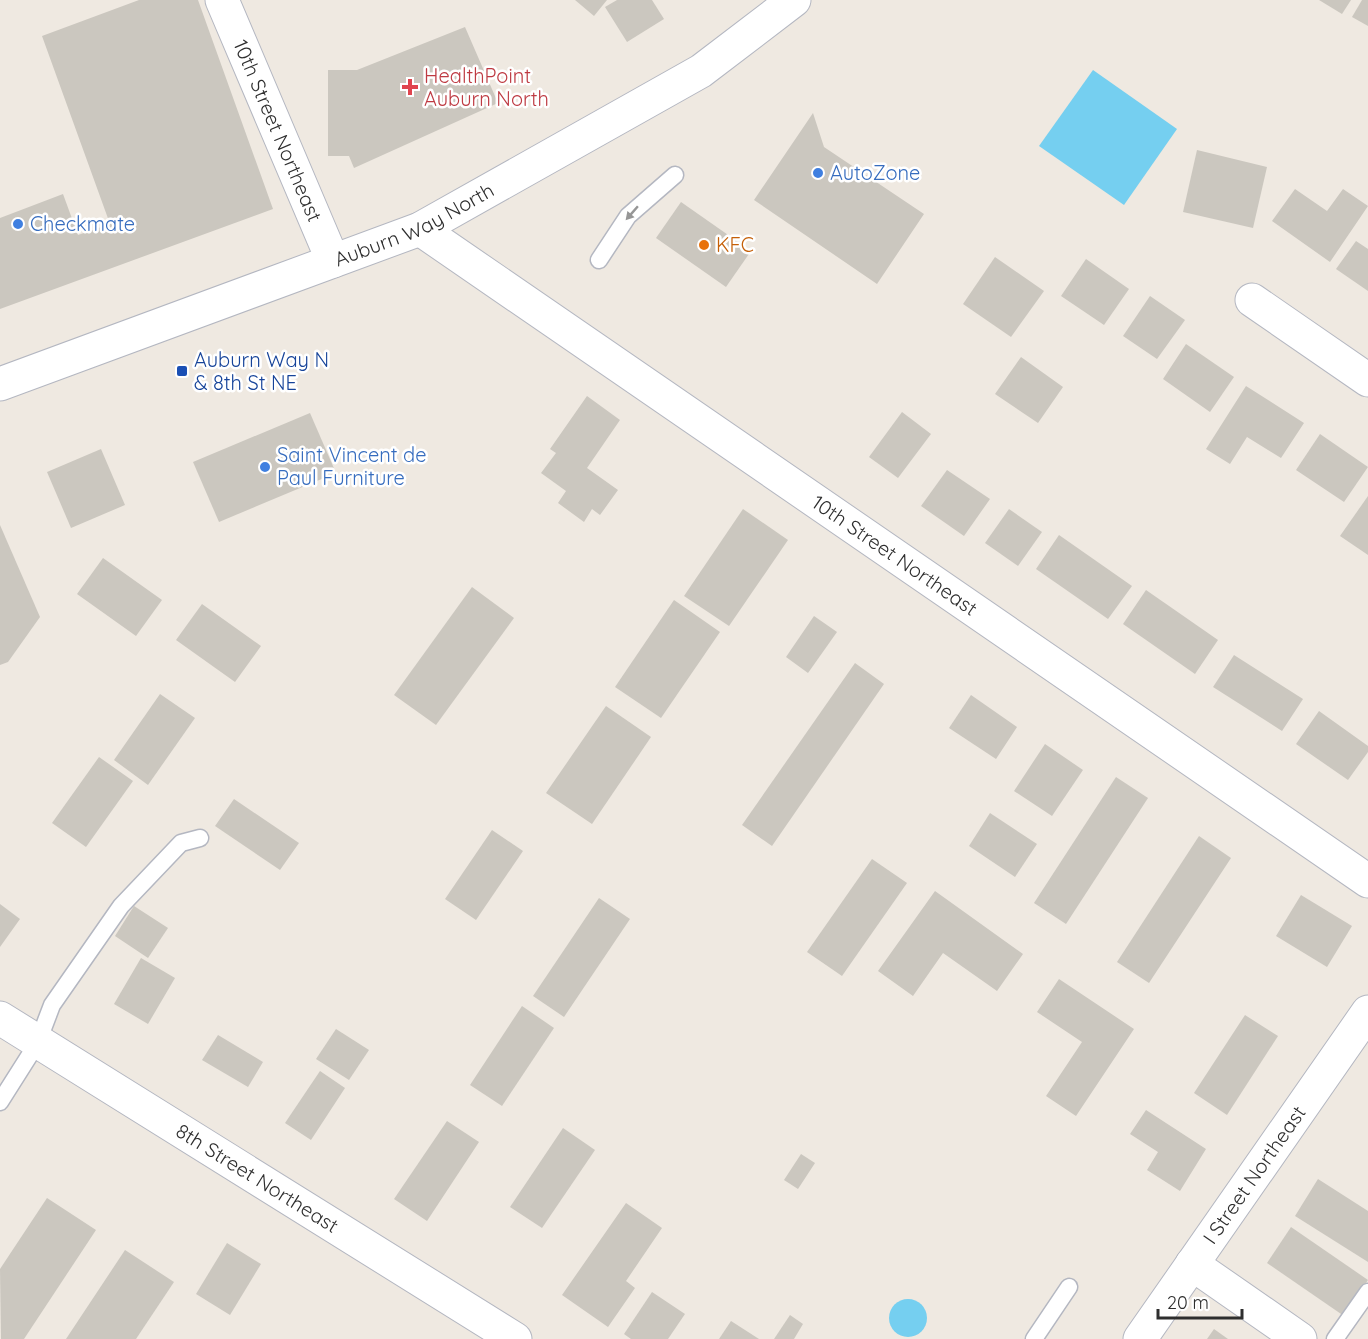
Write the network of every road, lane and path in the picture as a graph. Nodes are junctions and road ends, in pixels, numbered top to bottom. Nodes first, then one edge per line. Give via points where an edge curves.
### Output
1 (222, 0) edge
2 (794, 0) edge
3 (675, 175) dead end
4 (420, 229) junction
5 (599, 260) dead end
6 (333, 261) junction
7 (1252, 300) dead end
8 (1368, 380) edge
9 (0, 384) edge
10 (200, 838) dead end
11 (1368, 881) edge
12 (1368, 1012) edge
13 (0, 1018) edge
14 (38, 1042) junction
15 (0, 1102) edge
16 (1192, 1264) junction
17 (1070, 1287) dead end
18 (1368, 1292) edge
19 (515, 1339) edge
20 (1034, 1339) edge
21 (1140, 1339) edge
22 (1300, 1339) edge
23 (1335, 1339) edge

1 - 6 street, 10th Street Northeast
2 - 4 street, Auburn Way North via 701,71
3 -> 5 lane via 628,216
4 - 6 street, Auburn Way North
4 - 11 street, 10th Street Northeast
6 - 9 street, Auburn Way North
7 - 8 street
10 - 14 lane via 182,843 121,906 52,1005
12 - 16 street, I Street Northeast
13 - 14 street, 8th Street Northeast
14 - 15 lane
14 - 19 street, 8th Street Northeast
16 - 21 street, I Street Northeast
16 - 22 street
17 - 20 lane
18 - 23 lane

